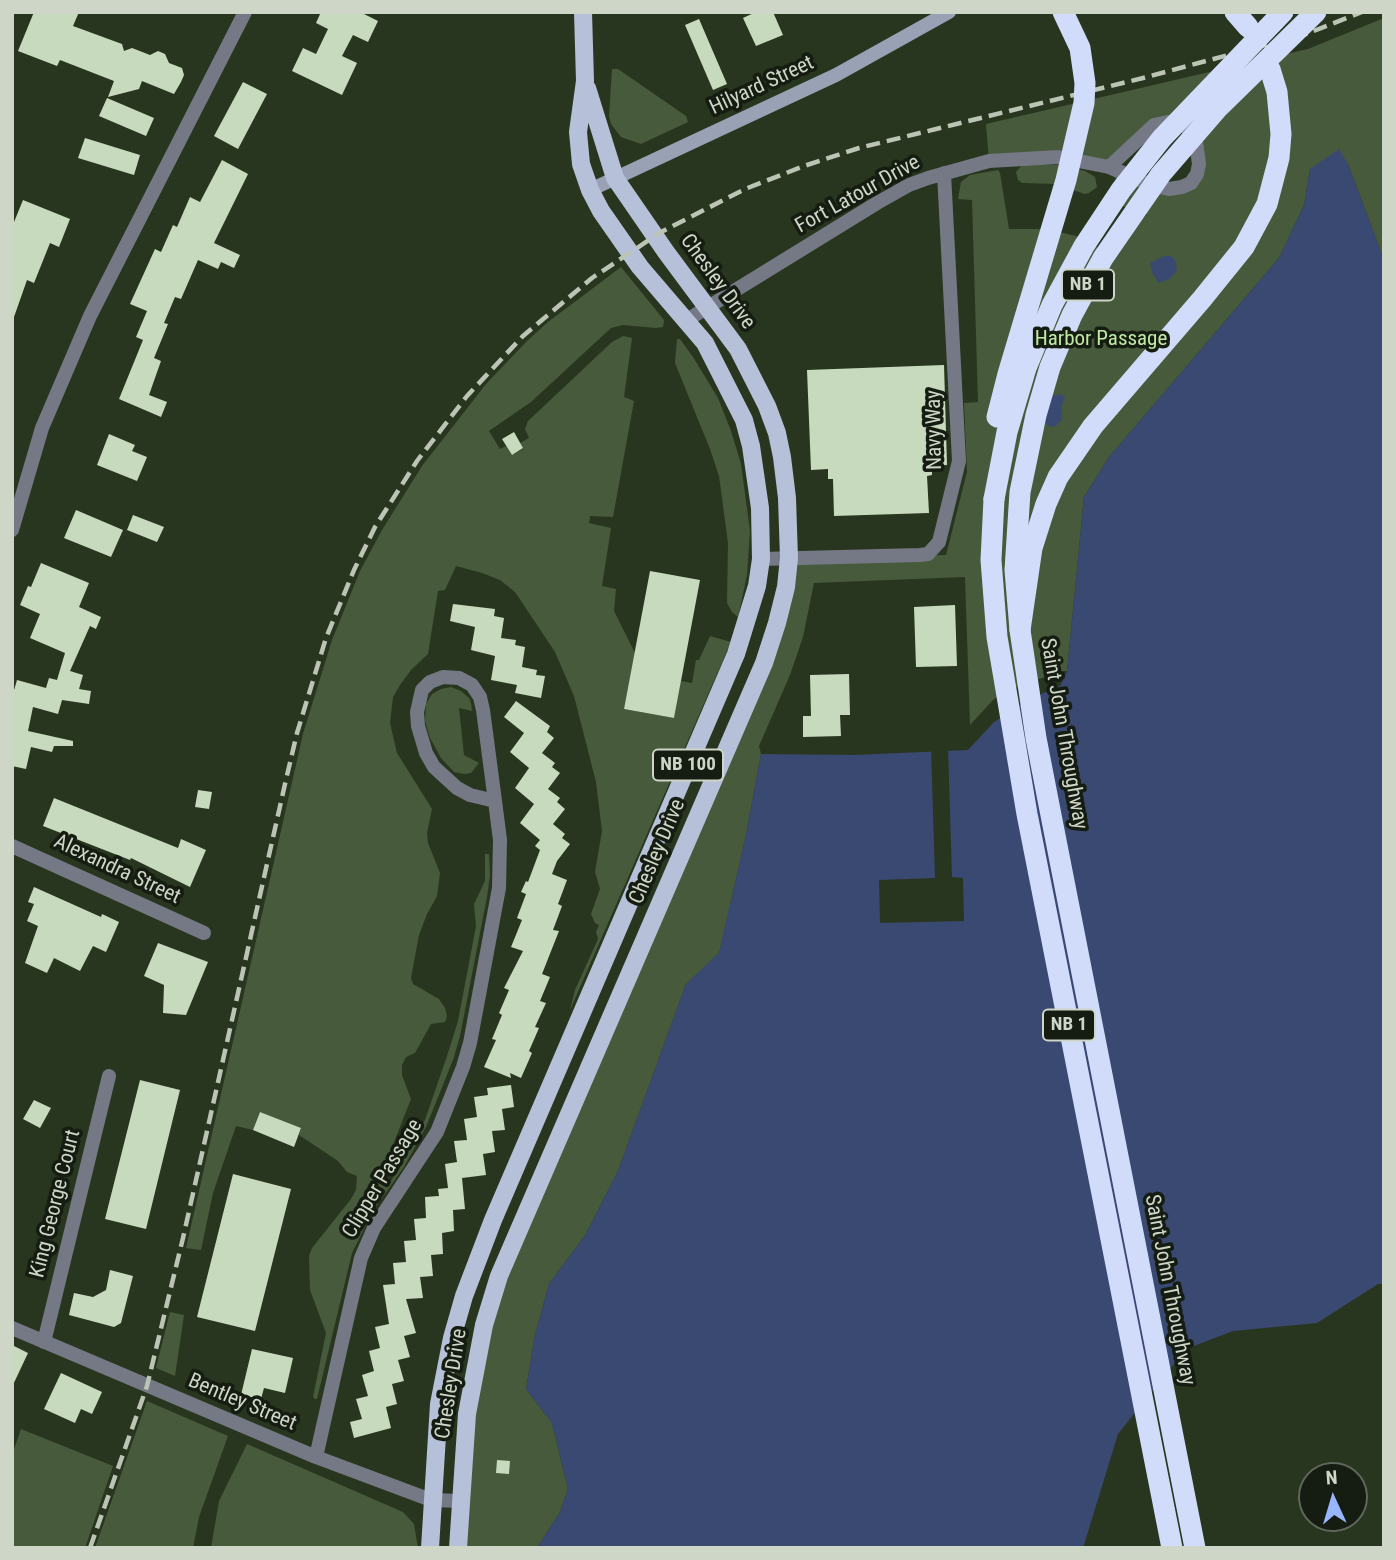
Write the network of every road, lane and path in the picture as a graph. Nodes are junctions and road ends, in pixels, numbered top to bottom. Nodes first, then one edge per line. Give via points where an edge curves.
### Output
1 (245, 12) edge
2 (583, 12) edge
3 (948, 12) edge
4 (1063, 12) edge
5 (1235, 12) edge
6 (1283, 12) edge
7 (1316, 12) edge
8 (585, 81) junction
9 (1109, 166) junction
10 (944, 173) junction
11 (615, 178) junction
12 (590, 190) junction
13 (708, 307) junction
14 (687, 320) junction
15 (994, 499) junction
16 (12, 530) edge
17 (789, 558) junction
18 (761, 559) junction
19 (1020, 630) junction
20 (495, 801) junction
21 (12, 846) edge
22 (204, 933) dead end
23 (109, 1076) dead end
24 (493, 1220) junction
25 (519, 1229) junction
26 (12, 1328) edge
27 (44, 1342) junction
28 (316, 1457) junction
29 (431, 1500) junction
30 (461, 1501) junction
31 (430, 1548) edge
32 (458, 1548) edge
33 (1172, 1548) edge
34 (1195, 1548) edge

1 - 16 street via 79,341 42,428
2 - 8 main road, Chesley Drive / NB 100
3 - 11 main road, Hilyard Street via 836,75
4 - 15 highway, bridge via 1080,48 1084,103 994,430
5 - 19 highway, bridge via 1258,43 1277,92 1279,158 1267,204 1244,247 1093,426 1058,477 1032,548
6 - 15 highway, NB 1, bridge via 1162,138 1084,246 1052,305 1026,368
7 - 19 highway, Saint John Throughway / NB 1, bridge via 1218,108 1161,174 1103,258 1072,315 1035,415 1020,492 1016,570
8 - 11 main road, Chesley Drive / NB 100
8 - 12 main road, Chesley Drive / NB 100 via 578,132 581,164
9 - 9 street, Fort Latour Drive via 1154,125 1168,122 1195,134 1197,174 1182,187 1151,185
9 - 10 street, Fort Latour Drive via 1040,157 989,161
10 - 13 street, Fort Latour Drive via 909,185
10 - 17 street, Navy Way via 959,461 939,542 928,554 920,555
11 - 12 main road, Hilyard Street
11 - 13 main road, Chesley Drive / NB 100
12 - 14 main road, Chesley Drive / NB 100 via 640,267
13 - 14 street, Fort Latour Drive
13 - 17 main road, Chesley Drive / NB 100 via 748,366 777,433 787,498
14 - 18 main road, Chesley Drive / NB 100 via 705,343 744,420 760,508
15 - 33 highway, NB 1 via 991,560 1006,691
17 - 18 street, Navy Way
17 - 25 main road, Chesley Drive / NB 100 via 786,587 764,663
18 - 24 main road, Chesley Drive / NB 100 via 736,654
19 - 34 highway, Saint John Throughway / NB 1 via 1038,750
20 - 20 street, Clipper Passage via 457,788 426,753 417,712 422,690 430,682 459,678 472,685 480,697
20 - 28 street, Clipper Passage via 501,853 499,888 470,1043 437,1132 362,1254
21 - 22 street, Alexandra Street
23 - 27 street, King George Court
24 - 25 main road
24 - 29 main road, Chesley Drive / NB 100 via 452,1338 439,1404
25 - 30 main road, Chesley Drive / NB 100 via 499,1276 477,1360 467,1414
26 - 27 street, Bentley Street
27 - 28 street, Bentley Street
28 - 29 street, Bentley Street
29 - 30 street, Bentley Street
29 - 31 main road, Chesley Drive / NB 100
30 - 32 main road, Chesley Drive / NB 100

